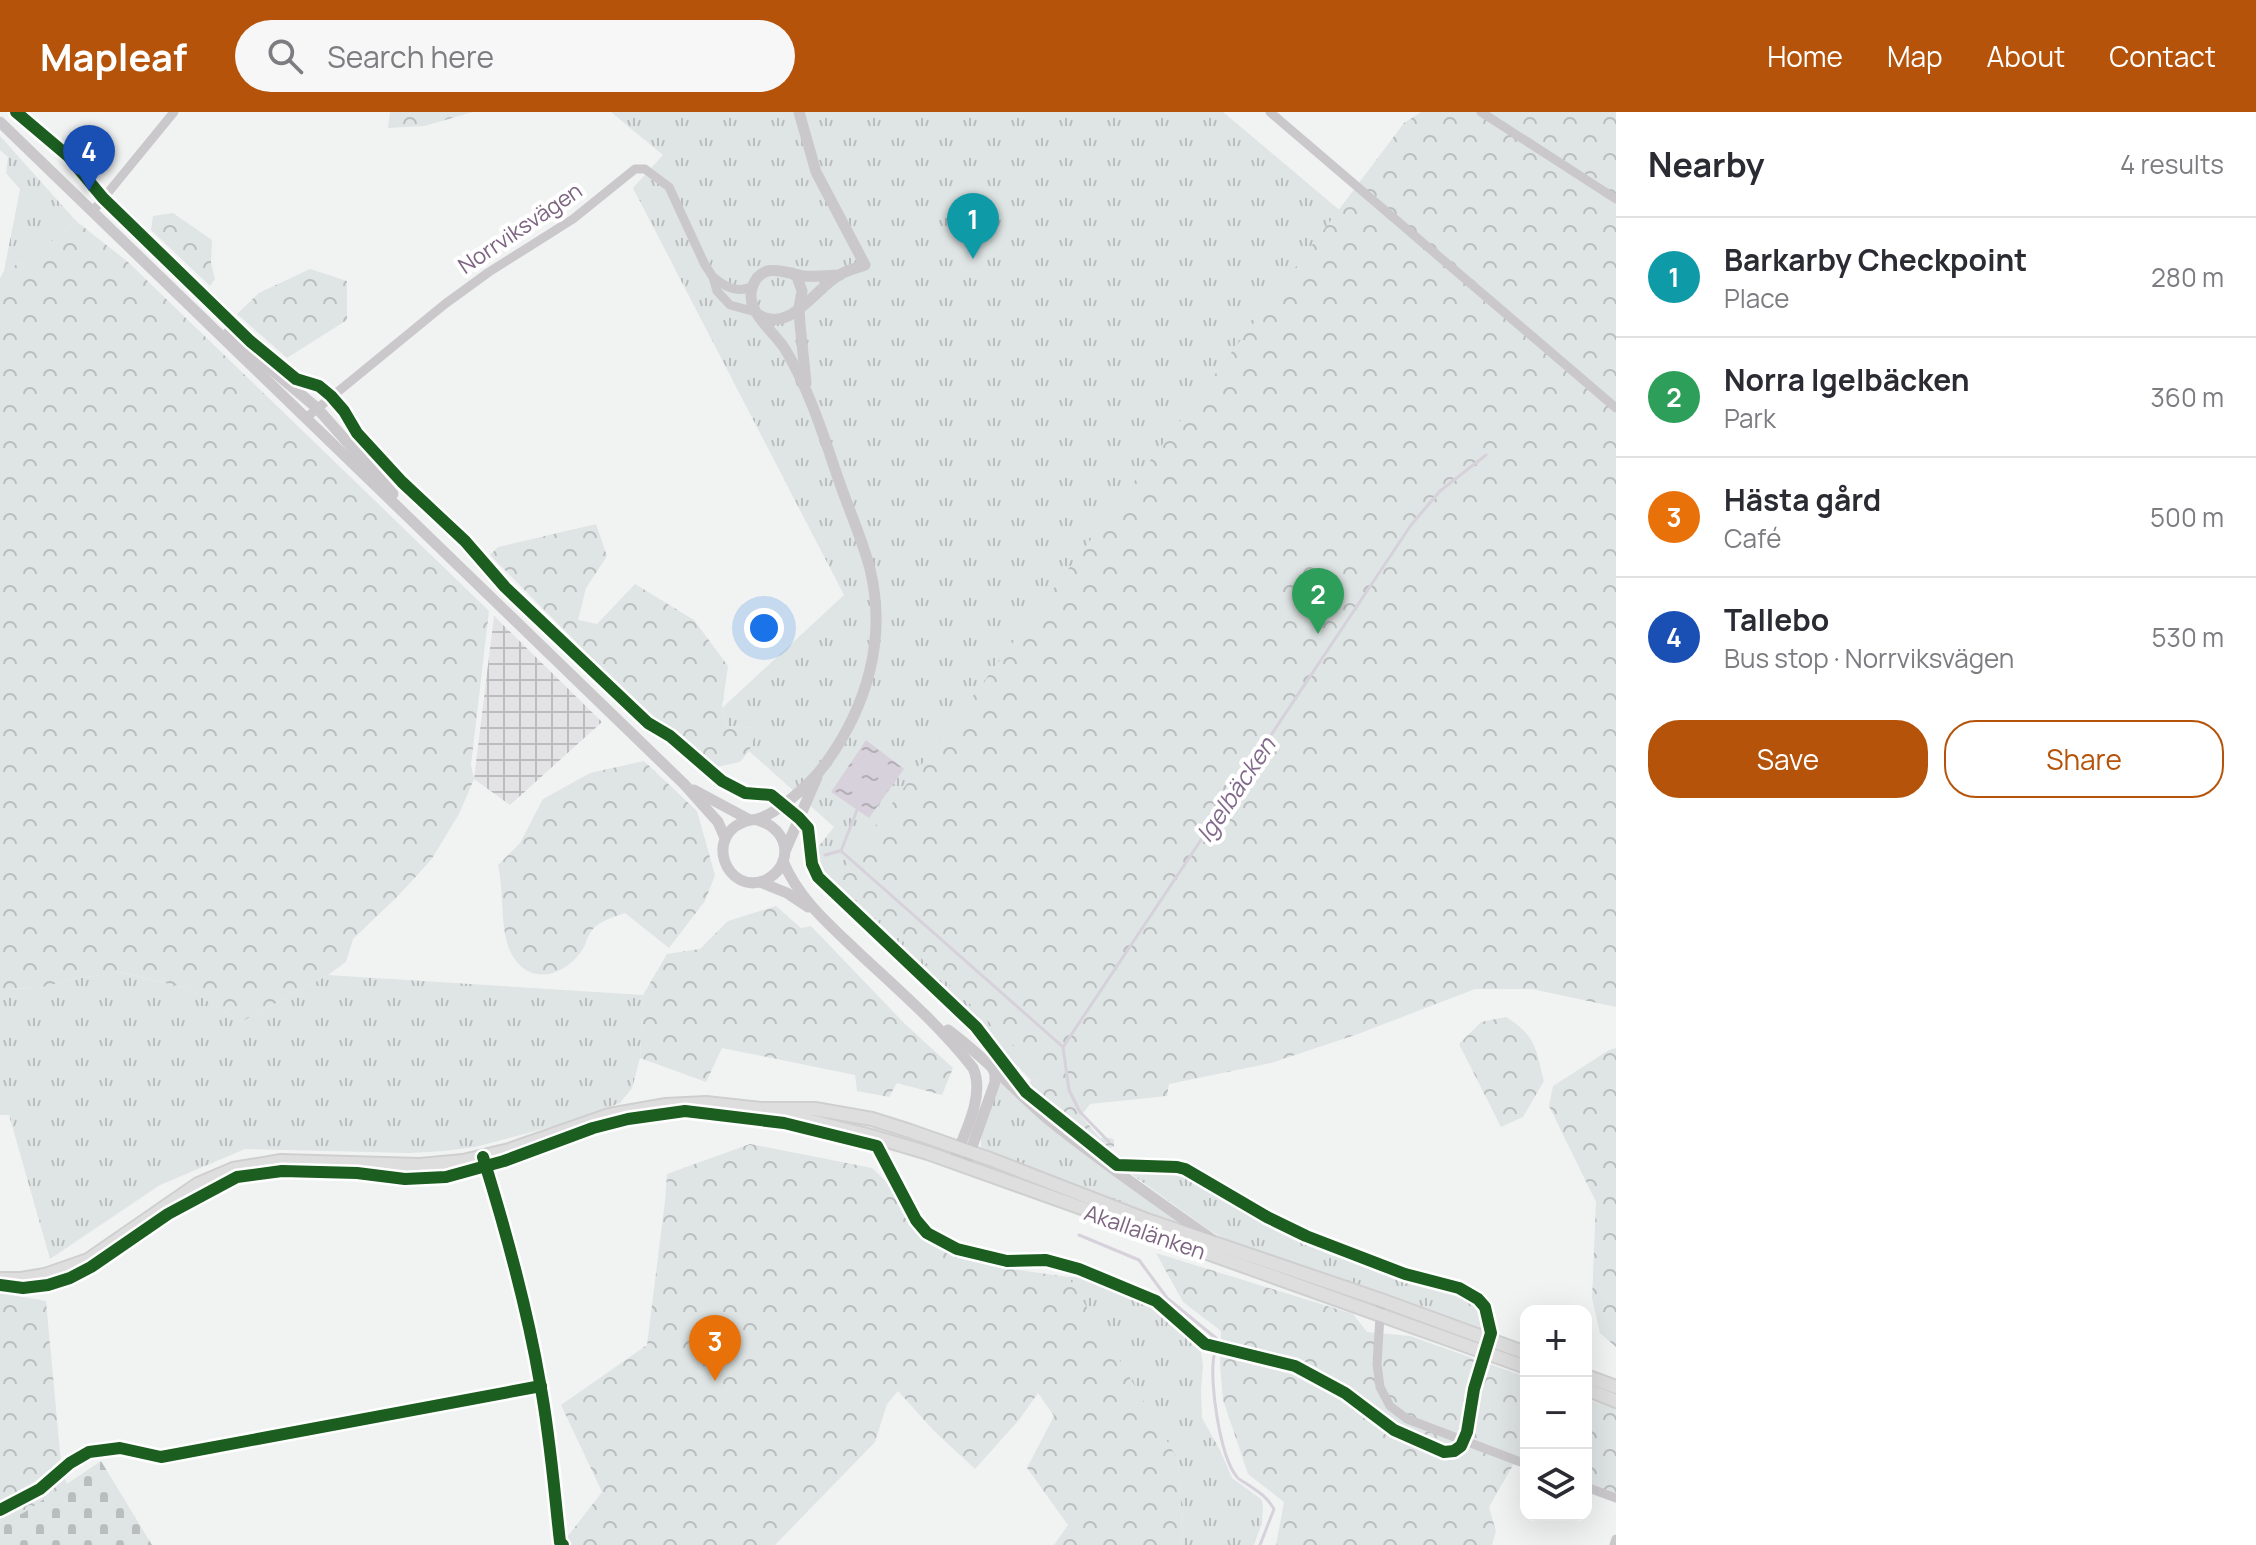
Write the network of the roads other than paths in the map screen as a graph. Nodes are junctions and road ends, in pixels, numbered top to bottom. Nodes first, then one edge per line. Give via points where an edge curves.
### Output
1 (174, 112) edge
2 (799, 112) edge
3 (1270, 112) edge
4 (1481, 112) edge
5 (0, 122) edge
6 (1616, 199) edge
7 (93, 211) junction
8 (790, 272) junction
9 (840, 275) junction
10 (713, 277) junction
11 (169, 285) junction
12 (753, 286) junction
13 (799, 308) junction
14 (756, 312) junction
15 (254, 366) junction
16 (807, 388) junction
17 (317, 408) junction
18 (1616, 408) edge
19 (307, 417) junction
20 (370, 481) junction
21 (444, 550) junction
22 (819, 772) junction
23 (684, 784) junction
24 (754, 820) junction
25 (725, 838) junction
26 (784, 857) junction
27 (759, 882) junction
28 (817, 913) junction
29 (927, 1017) junction
30 (992, 1067) junction
31 (761, 1109) junction
32 (965, 1150) junction
33 (959, 1166) junction
34 (1224, 1247) junction
35 (0, 1279) edge
36 (1380, 1307) junction
37 (1520, 1351) edge
38 (1520, 1365) edge
39 (1589, 1377) edge
40 (1616, 1387) edge
41 (1592, 1391) edge
42 (1616, 1401) edge
43 (1520, 1462) edge
44 (1592, 1489) edge
45 (1616, 1498) edge
46 (1616, 1539) edge
47 (1614, 1545) edge

1 - 7 street
2 - 9 street, Norrviksvägen via 816,172 865,265
3 - 18 street
4 - 6 street
5 - 7 street
7 - 11 street
8 - 9 street, Norrviksvägen
8 - 12 street, Norrviksvägen via 770,270
8 - 13 street, Norrviksvägen via 802,291
9 - 13 street, Norrviksvägen
10 - 12 street via 725,287
10 - 14 street, Norrviksvägen via 730,305
10 - 17 street, Norrviksvägen via 669,187 645,169 635,169 588,208 445,304
11 - 15 street
11 - 17 street
12 - 14 street
13 - 14 street, Norrviksvägen via 779,321
13 - 16 street, Norrviksvägen
14 - 16 street, Norrviksvägen via 784,346
15 - 19 street
15 - 20 street via 336,454
16 - 22 street, Norrviksvägen via 865,555 876,604 868,681 850,726
17 - 19 street, Norrviksvägen
17 - 21 street
19 - 20 street
20 - 21 street
21 - 23 street
22 - 24 street, Norrviksvägen via 783,805
22 - 26 street, Norrviksvägen
23 - 24 street
23 - 25 street via 718,822
24 - 25 street via 735,826
24 - 26 street via 774,827
25 - 27 street via 726,866 740,879
26 - 27 street via 774,875
26 - 28 street via 797,887
27 - 28 street
28 - 29 street
29 - 30 street
29 - 32 street via 977,1077
30 - 32 street via 995,1082
30 - 34 street via 1108,1166
31 - 32 main road, Akallalänken via 815,1109 859,1117
31 - 33 main road, Akallalänken via 871,1136
31 - 35 main road, Akallalänken via 685,1103 626,1111 463,1161 281,1161 233,1169 198,1184 88,1260 45,1275
32 - 33 street
32 - 34 main road, Akallalänken
33 - 36 main road, Akallalänken
34 - 36 main road, Akallalänken
36 - 37 main road, Akallalänken
36 - 38 main road, Akallalänken
36 - 43 street via 1377,1364 1390,1406 1407,1419
39 - 40 main road
41 - 42 main road
44 - 45 street
46 - 47 street

